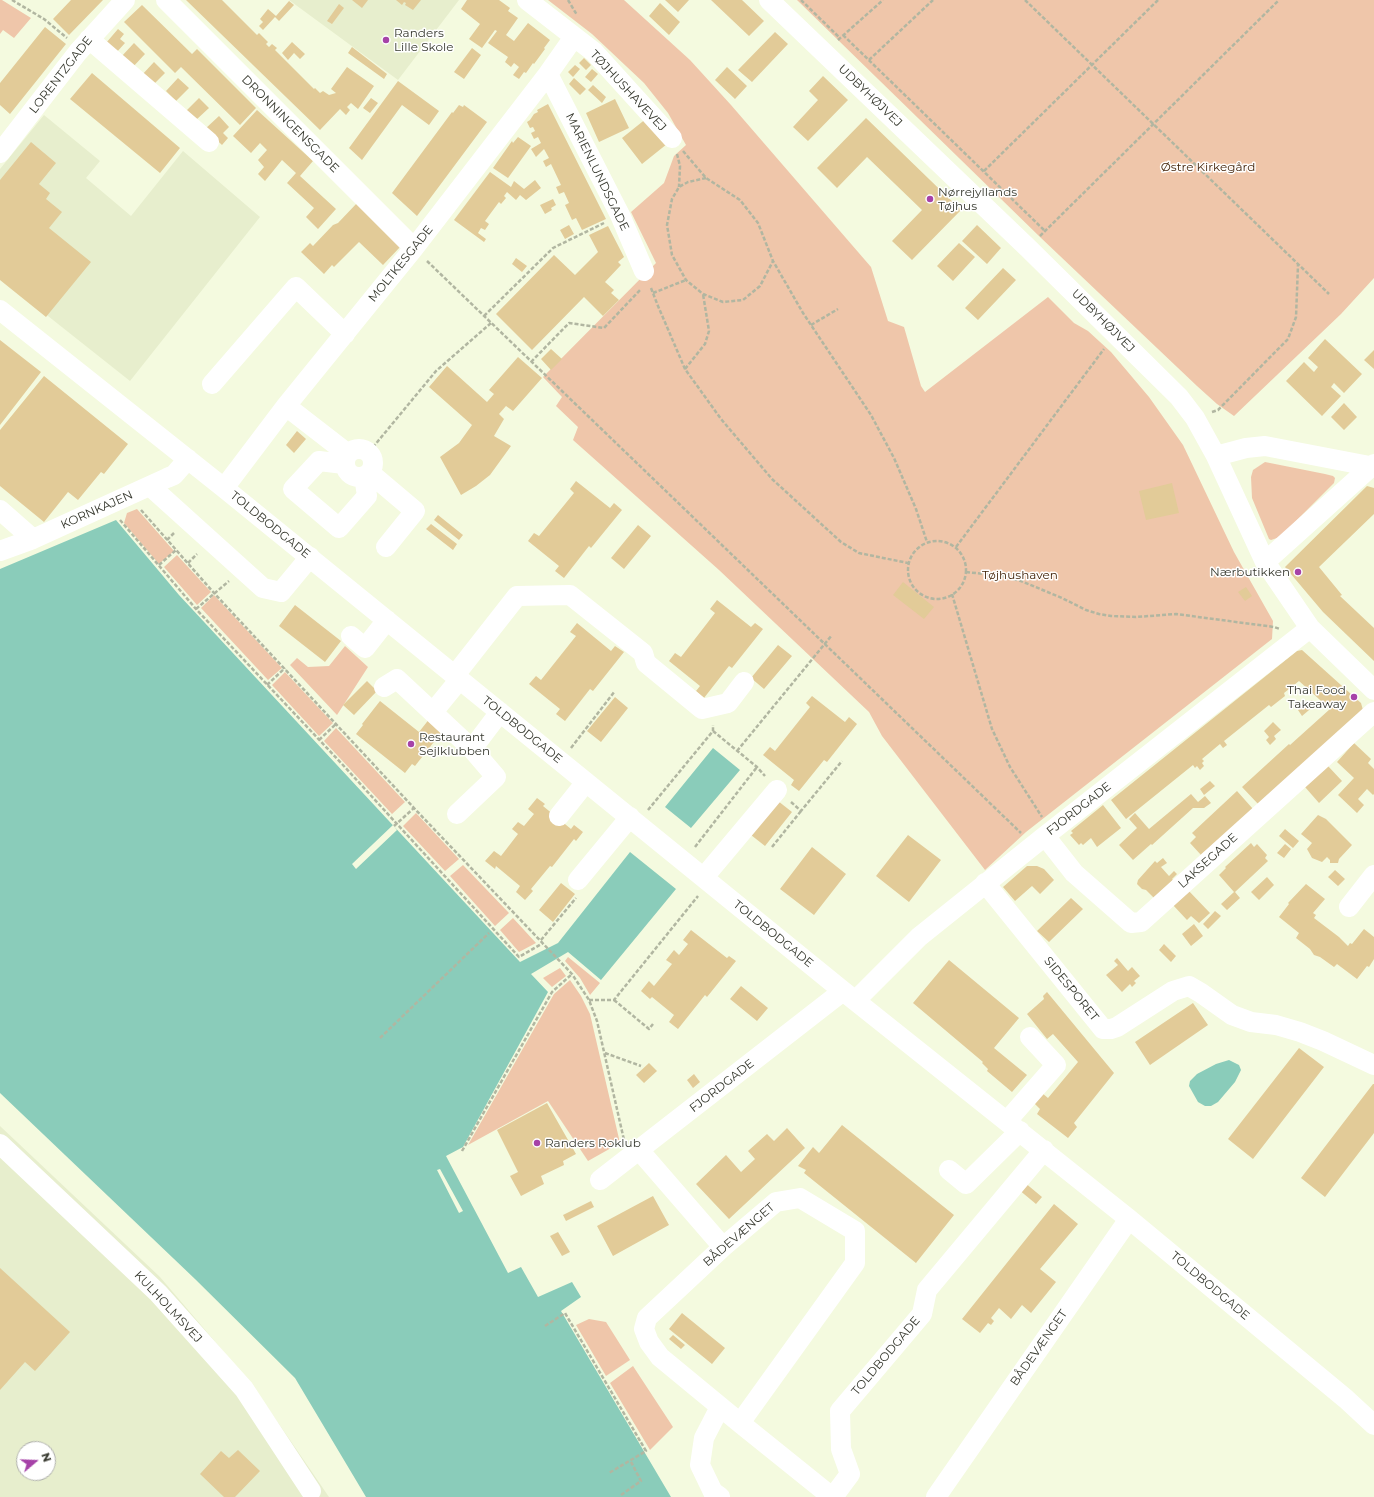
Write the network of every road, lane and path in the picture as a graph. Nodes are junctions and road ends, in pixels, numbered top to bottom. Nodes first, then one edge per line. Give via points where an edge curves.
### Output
1 (12, 0) edge
2 (125, 0) edge
3 (166, 0) edge
4 (527, 0) edge
5 (769, 0) edge
6 (801, 0) edge
7 (883, 0) edge
8 (933, 0) edge
9 (1025, 0) edge
10 (1158, 0) edge
11 (1279, 0) edge
12 (843, 35) junction
13 (574, 37) junction
14 (840, 38) junction
15 (85, 44) junction
16 (824, 52) junction
17 (869, 60) junction
18 (1092, 65) junction
19 (548, 74) junction
20 (1153, 124) junction
21 (672, 138) junction
22 (209, 142) dead end
23 (2, 146) edge
24 (984, 171) junction
25 (706, 178) junction
26 (679, 187) junction
27 (620, 215) junction
28 (1046, 231) junction
29 (414, 248) junction
30 (1028, 248) junction
31 (773, 261) junction
32 (1298, 264) junction
33 (646, 276) junction
34 (686, 280) junction
35 (654, 293) junction
36 (703, 294) junction
37 (1329, 294) dead end
38 (838, 309) dead end
39 (0, 310) edge
40 (484, 316) junction
41 (491, 323) junction
42 (811, 325) junction
43 (1115, 333) junction
44 (345, 334) junction
45 (531, 362) junction
46 (685, 369) junction
47 (212, 384) dead end
48 (286, 406) junction
49 (1195, 418) junction
50 (369, 452) junction
51 (1216, 456) junction
52 (188, 459) junction
53 (346, 459) junction
54 (1373, 466) edge
55 (367, 475) junction
56 (150, 486) junction
57 (224, 488) junction
58 (128, 496) junction
59 (108, 505) junction
60 (0, 510) edge
61 (33, 539) junction
62 (927, 542) junction
63 (386, 547) dead end
64 (956, 547) junction
65 (176, 550) junction
66 (0, 552) edge
67 (310, 558) junction
68 (1265, 562) junction
69 (908, 563) junction
70 (159, 565) junction
71 (242, 571) junction
72 (966, 572) junction
73 (214, 593) junction
74 (952, 594) junction
75 (196, 609) junction
76 (387, 620) junction
77 (1304, 633) junction
78 (832, 635) dead end
79 (351, 636) dead end
80 (825, 644) junction
81 (285, 668) junction
82 (457, 677) junction
83 (744, 682) dead end
84 (267, 685) junction
85 (384, 688) dead end
86 (1374, 690) edge
87 (615, 692) dead end
88 (711, 707) junction
89 (433, 712) junction
90 (500, 712) junction
91 (1374, 712) edge
92 (336, 724) junction
93 (713, 731) junction
94 (319, 740) junction
95 (472, 749) junction
96 (737, 751) junction
97 (561, 761) junction
98 (842, 761) dead end
99 (757, 767) junction
100 (586, 782) junction
101 (777, 790) junction
102 (414, 808) junction
103 (802, 811) junction
104 (457, 814) dead end
105 (559, 816) dead end
106 (634, 820) junction
107 (395, 825) junction
108 (1048, 833) junction
109 (1023, 834) dead end
110 (772, 847) dead end
111 (684, 861) junction
112 (1374, 875) edge
113 (706, 879) junction
114 (578, 880) joint
115 (985, 883) junction
116 (1349, 907) dead end
117 (489, 933) dead end
118 (542, 941) junction
119 (572, 974) junction
120 (850, 995) junction
121 (589, 1000) junction
122 (614, 1000) junction
123 (653, 1024) dead end
124 (1030, 1037) dead end
125 (380, 1038) dead end
126 (604, 1053) junction
127 (1374, 1065) edge
128 (641, 1066) dead end
129 (1014, 1126) junction
130 (0, 1144) edge
131 (1044, 1150) junction
132 (462, 1151) dead end
133 (636, 1153) junction
134 (950, 1170) dead end
135 (600, 1180) dead end
136 (1129, 1219) junction
137 (723, 1247) junction
138 (545, 1326) dead end
139 (720, 1407) junction
140 (740, 1423) junction
141 (1374, 1426) edge
142 (630, 1460) junction
143 (609, 1473) dead end
144 (311, 1492) dead end
145 (824, 1494) edge
146 (621, 1495) dead end
147 (720, 1497) edge
148 (936, 1497) edge

1 - 15 path
2 - 15 street, LORENTZGADE
3 - 29 street, DRONNINGENSGADE
4 - 13 street, TØJHUSHAVEVEJ
5 - 16 street, UDBYHØJVEJ
6 - 14 path
7 - 12 path
8 - 17 path
9 - 18 path
10 - 18 path
11 - 20 path
12 - 14 path
12 - 17 path
13 - 19 street, MOLTKESGADE
13 - 21 street, TØJHUSHAVEVEJ via 594,52
14 - 16 path
15 - 22 street
15 - 23 street, LORENTZGADE
16 - 30 street, UDBYHØJVEJ
17 - 24 path
18 - 20 path
18 - 24 path
19 - 27 street, MARIENLUNDSGADE
19 - 29 street, MOLTKESGADE
20 - 28 path
20 - 32 path
21 - 25 path
21 - 26 path via 680,166
24 - 28 path
25 - 26 path
25 - 31 path via 740,200 758,223
26 - 34 path via 672,198 667,226 672,255
27 - 33 street, MARIENLUNDSGADE
27 - 40 path via 553,248
28 - 30 path
29 - 40 path
29 - 44 street, MOLTKESGADE
30 - 43 street, UDBYHØJVEJ
31 - 36 path via 760,286 743,300 723,302
31 - 42 path
32 - 37 path
32 - 49 path via 1296,317 1288,339 1218,410
33 - 35 path
33 - 45 path via 604,328 569,322
34 - 35 path
34 - 36 path
35 - 46 path
36 - 46 path via 709,331 705,344
38 - 42 path
39 - 52 street, TOLDBODGADE
40 - 41 path
41 - 45 path
41 - 50 path via 436,371
42 - 62 path via 871,415 894,458
43 - 49 street, UDBYHØJVEJ via 1179,396
43 - 64 path
44 - 47 street via 296,287
44 - 48 street, MOLTKESGADE
45 - 80 path
46 - 69 path via 721,419 772,480 841,542 859,553
48 - 53 street
48 - 57 street, MOLTKESGADE
49 - 51 street, UDBYHØJVEJ
50 - 53 street via 360,448 351,450
50 - 55 street via 373,460 372,469
51 - 54 street via 1265,446
51 - 68 street, UDBYHØJVEJ
52 - 56 street, KORNKAJEN via 174,475
52 - 57 street, TOLDBODGADE
53 - 55 street via 345,469 351,475
53 - 55 street via 319,461 293,488 339,528 367,496
54 - 68 street
55 - 63 street via 415,511
56 - 58 street, KORNKAJEN
56 - 71 street
57 - 67 street, TOLDBODGADE
58 - 59 street, KORNKAJEN
58 - 65 path
59 - 61 street, KORNKAJEN
59 - 70 path
60 - 61 street
61 - 66 street, KORNKAJEN
62 - 64 path via 942,541
62 - 69 path via 912,554
64 - 72 path via 962,554
65 - 70 path
65 - 73 path
67 - 71 street via 281,592 263,588
67 - 76 street, TOLDBODGADE
68 - 77 street, UDBYHØJVEJ
69 - 74 path via 910,582 924,596 933,599
70 - 75 path
71 - 73 path
72 - 74 path via 959,588
72 - 77 path via 1021,581 1098,614 1136,617 1176,614
73 - 75 path
73 - 81 path
74 - 108 path via 992,729 1010,767
75 - 84 path
76 - 79 street via 365,648
76 - 82 street, TOLDBODGADE
77 - 86 street, UDBYHØJVEJ
77 - 108 street, FJORDGADE
78 - 80 path
80 - 96 path
80 - 109 path
81 - 84 path
81 - 92 path
82 - 88 street via 517,596 570,595 643,653 646,663 702,709
82 - 89 street
82 - 90 street, TOLDBODGADE
83 - 88 street via 728,703
84 - 94 path
85 - 89 street via 397,679
87 - 97 path
88 - 93 path
89 - 95 street
90 - 95 street
90 - 97 street, TOLDBODGADE
91 - 108 street, LAKSEGADE via 1141,922 1131,923 1074,873
92 - 94 path
92 - 102 path
93 - 96 path
93 - 106 path
94 - 107 path
95 - 104 street via 496,777
96 - 99 path
97 - 100 street, TOLDBODGADE
98 - 103 path
99 - 101 path
99 - 111 path
100 - 105 street
100 - 106 street, TOLDBODGADE
101 - 103 path
101 - 113 street
102 - 107 path
102 - 118 path
103 - 110 path
106 - 111 street, TOLDBODGADE
106 - 114 street
107 - 118 path via 519,957
108 - 115 street, FJORDGADE
111 - 113 street, TOLDBODGADE
112 - 116 street
113 - 120 street, TOLDBODGADE
113 - 122 path
114 - 118 path via 586,886
115 - 120 street, FJORDGADE
115 - 127 street, SIDESPORET via 1103,1029 1117,1027 1173,991 1189,986 1232,1014 1251,1022 1276,1025 1300,1032
117 - 125 path
118 - 119 path
119 - 121 path
119 - 132 path via 552,992
120 - 129 street, TOLDBODGADE
120 - 133 street, FJORDGADE
121 - 122 path
121 - 126 path
122 - 123 path via 649,1029
124 - 129 street via 1056,1065
126 - 128 path
126 - 133 path via 624,1142
129 - 131 street, TOLDBODGADE
129 - 134 street via 966,1184
130 - 144 street, KULHOLMSVEJ via 158,1294 244,1389
131 - 136 street, TOLDBODGADE
131 - 145 street, TOLDBODGADE via 927,1290 922,1314 840,1411 841,1449 850,1474
133 - 135 street, FJORDGADE
133 - 137 street
136 - 141 street, TOLDBODGADE via 1346,1399
136 - 148 street, BÅDEVÆNGET
137 - 139 street, BÅDEVÆNGET via 647,1318 644,1329 649,1342 660,1357
137 - 140 street, BÅDEVÆNGET via 776,1202 800,1198 855,1231 855,1264
138 - 142 path via 565,1313 646,1451
139 - 140 street, BÅDEVÆNGET
139 - 147 street via 704,1438 700,1465 714,1492
140 - 145 street, BÅDEVÆNGET
142 - 143 path
142 - 146 path via 641,1481

